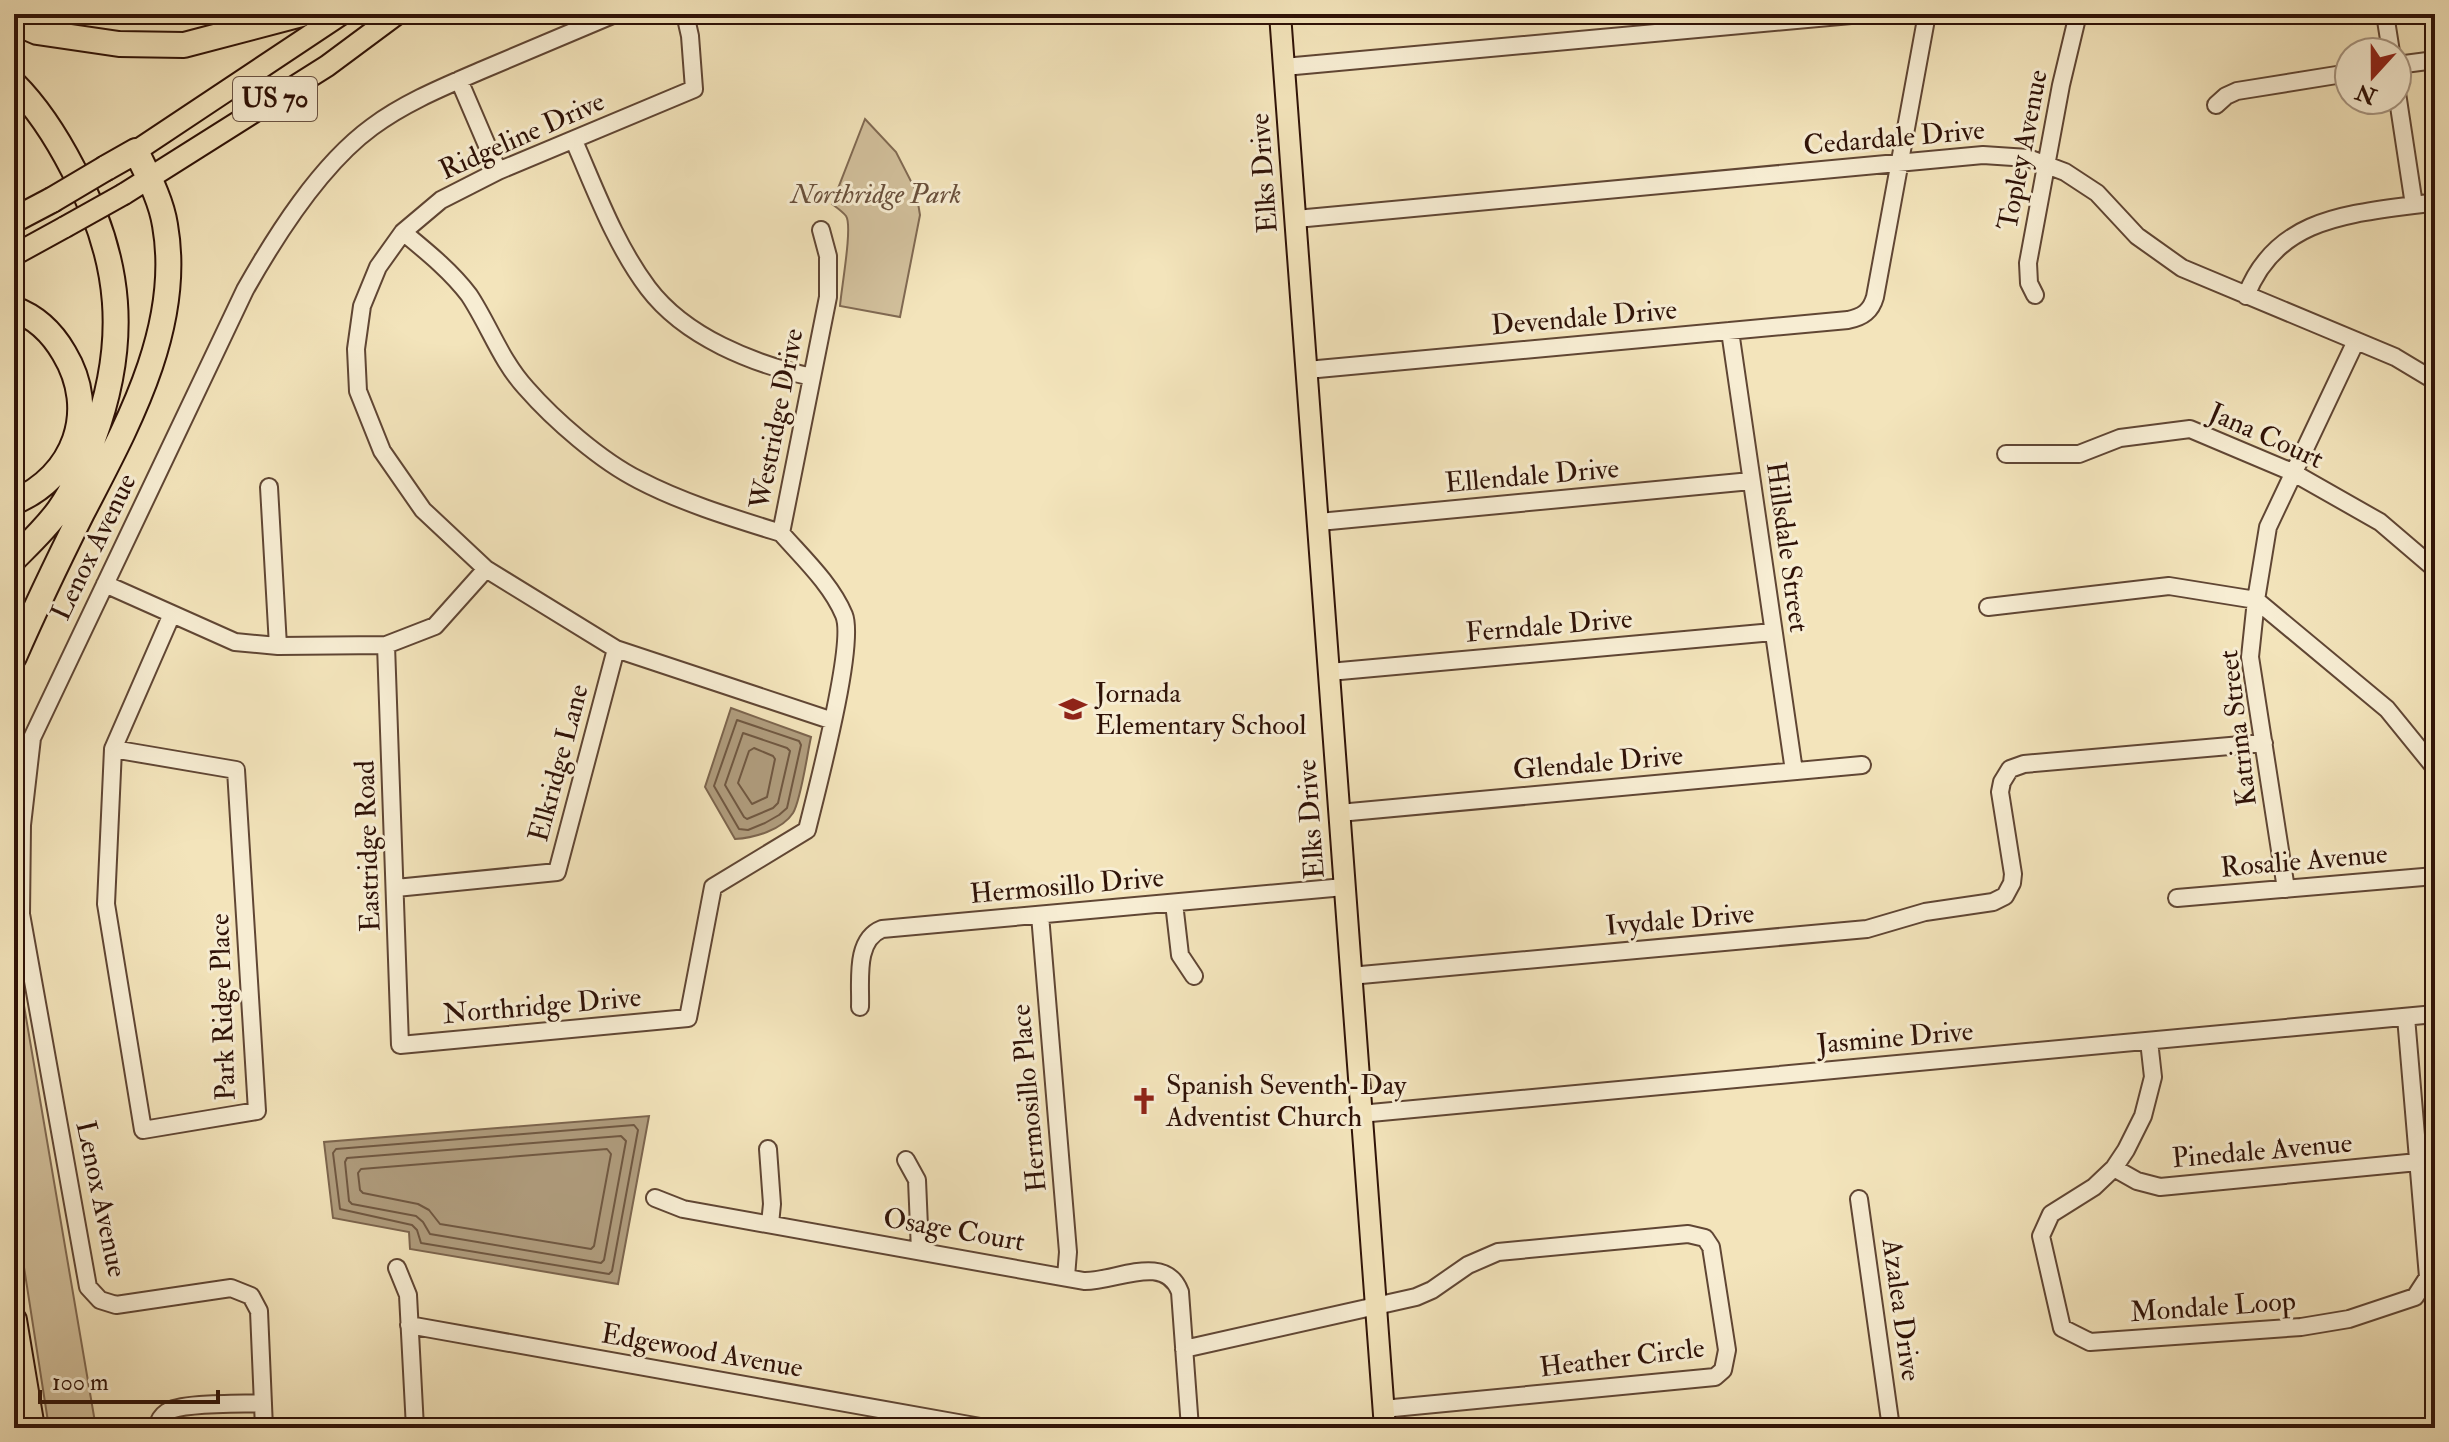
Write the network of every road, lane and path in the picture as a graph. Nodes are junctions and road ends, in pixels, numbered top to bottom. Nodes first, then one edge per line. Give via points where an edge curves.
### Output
1 (302, 14) edge
2 (342, 14) edge
3 (397, 14) edge
4 (615, 14) edge
5 (685, 14) edge
6 (1280, 14) edge
7 (1862, 14) edge
8 (1927, 14) edge
9 (2078, 14) edge
10 (2385, 14) edge
11 (14, 22) edge
12 (2388, 36) edge
13 (2435, 60) edge
14 (2413, 63) edge
15 (1284, 67) junction
16 (2333, 76) edge
17 (459, 80) junction
18 (14, 84) edge
19 (2216, 105) dead end
20 (2400, 116) edge
21 (574, 141) junction
22 (136, 151) junction
23 (1900, 163) junction
24 (2046, 163) junction
25 (498, 171) junction
26 (150, 179) junction
27 (2435, 202) edge
28 (2414, 205) junction
29 (1296, 219) junction
30 (14, 220) edge
31 (821, 230) dead end
32 (403, 232) junction
33 (14, 255) edge
34 (2035, 295) dead end
35 (2246, 296) junction
36 (14, 309) edge
37 (1730, 331) junction
38 (2356, 341) junction
39 (1307, 370) junction
40 (812, 377) junction
41 (2435, 381) edge
42 (2006, 454) dead end
43 (2292, 472) junction
44 (1751, 481) junction
45 (269, 487) dead end
46 (14, 502) edge
47 (1319, 522) junction
48 (781, 533) junction
49 (14, 559) edge
50 (486, 569) junction
51 (2435, 569) edge
52 (105, 584) junction
53 (2256, 600) junction
54 (1988, 607) dead end
55 (172, 614) junction
56 (1773, 632) junction
57 (386, 645) junction
58 (278, 646) junction
59 (616, 649) junction
60 (14, 657) edge
61 (1329, 672) junction
62 (833, 721) junction
63 (2264, 743) junction
64 (113, 749) junction
65 (1862, 765) dead end
66 (2435, 768) edge
67 (1794, 771) junction
68 (1339, 813) junction
69 (2435, 876) edge
70 (1344, 887) junction
71 (396, 888) junction
72 (2286, 889) junction
73 (2177, 898) dead end
74 (1174, 903) junction
75 (1040, 915) junction
76 (1194, 976) dead end
77 (1350, 976) junction
78 (860, 1007) dead end
79 (2435, 1014) edge
80 (2406, 1017) junction
81 (688, 1018) joint
82 (2149, 1041) junction
83 (400, 1045) joint
84 (1360, 1114) junction
85 (768, 1149) dead end
86 (906, 1160) dead end
87 (2418, 1162) junction
88 (2114, 1168) junction
89 (655, 1198) dead end
90 (1859, 1199) dead end
91 (770, 1224) junction
92 (920, 1251) junction
93 (397, 1268) dead end
94 (1066, 1277) junction
95 (1376, 1306) junction
96 (14, 1320) edge
97 (409, 1325) junction
98 (1184, 1349) junction
99 (263, 1403) junction
100 (1384, 1418) edge
101 (32, 1428) edge
102 (157, 1428) edge
103 (264, 1428) edge
104 (415, 1428) edge
105 (986, 1428) edge
106 (1190, 1428) edge
107 (1891, 1428) edge

1 - 11 highway via 184,45 119,44 37,32
2 - 22 main road, US 70
3 - 26 main road, US 70 via 327,66
4 - 17 street, Lenox Avenue
5 - 21 street, Ridgeline Drive via 694,89
6 - 15 main road, Elks Drive
7 - 15 street
8 - 23 street
9 - 24 street, Topley Avenue
10 - 12 street
13 - 14 street
15 - 29 main road, Elks Drive
16 - 19 street via 2237,91
17 - 25 street
17 - 52 street, Lenox Avenue via 369,129 317,183 274,239
18 - 49 highway via 48,124 90,199 112,269 117,314 112,375 78,479 59,510
20 - 28 street
21 - 25 street, Ridgeline Drive
21 - 40 street via 614,233 664,305 732,351
22 - 26 highway
22 - 30 highway, US 70, bridge
23 - 24 street, Cedardale Drive via 1995,154
23 - 29 street, Cedardale Drive
23 - 37 street, Devendale Drive via 1875,297 1865,313 1848,320
24 - 34 street, Topley Avenue via 2027,269
24 - 35 street, Cedardale Drive via 2087,185 2170,261
25 - 32 street, Ridgeline Drive via 441,200
26 - 33 main road, US 70, bridge
26 - 60 highway via 165,222 169,260 160,332 120,440
27 - 28 street
28 - 35 street via 2303,229 2269,254
29 - 39 main road, Elks Drive
31 - 40 street, Westridge Drive via 828,256 828,297
32 - 48 street via 469,295 494,344 525,387 577,437 638,479
32 - 50 street, Ridgeline Drive via 378,267 362,306 358,391 382,451 423,510
35 - 38 street, Cedardale Drive
36 - 46 highway via 56,339 79,383 80,405 79,427 59,469 36,491
37 - 39 street, Devendale Drive
37 - 44 street, Hillsdale Street
38 - 41 street, Cedardale Drive
38 - 43 street, Katrina Street
39 - 47 main road, Elks Drive
40 - 48 street, Westridge Drive
42 - 43 street, Jana Court via 2079,454 2120,438 2190,429
43 - 51 street, Jana Court via 2380,522
43 - 53 street, Katrina Street via 2268,527
44 - 47 street, Ellendale Drive
44 - 56 street, Hillsdale Street
45 - 58 street
47 - 61 main road, Elks Drive
48 - 62 street, Westridge Drive via 836,599 846,619
50 - 57 street via 435,626
50 - 59 street, Ridgeline Drive
52 - 55 street
52 - 99 street, Lenox Avenue via 32,738 22,825 21,914 77,1235 88,1287 100,1300 116,1305 231,1288 251,1296 259,1311
53 - 54 street via 2169,586
53 - 63 street, Katrina Street via 2250,657
53 - 66 street via 2387,709
55 - 58 street via 235,642
55 - 64 street, Park Ridge Place
56 - 61 street, Ferndale Drive
56 - 67 street, Hillsdale Street
57 - 58 street
57 - 71 street, Eastridge Road
59 - 62 street, Ridgeline Drive
59 - 71 street, Elkridge Lane via 557,872
61 - 68 main road, Elks Drive
62 - 81 street, Westridge Drive via 807,830 713,887
63 - 72 street, Katrina Street
63 - 77 street, Ivydale Drive via 2000,769 2012,895 1993,902 1925,912 1867,929
64 - 64 street, Park Ridge Place via 106,904 143,1130 257,1111 236,770
65 - 67 street, Glendale Drive
67 - 68 street, Glendale Drive
68 - 70 main road, Elks Drive
69 - 72 street, Rosalie Avenue
70 - 74 street, Hermosillo Drive
70 - 77 main road, Elks Drive
71 - 83 street, Eastridge Road
72 - 73 street, Rosalie Avenue
74 - 75 street, Hermosillo Drive
74 - 76 street via 1180,955
75 - 78 street, Hermosillo Drive via 876,932 863,952
75 - 94 street, Hermosillo Place
77 - 84 main road, Elks Drive
79 - 80 street, Jasmine Drive
80 - 82 street, Jasmine Drive
80 - 87 street, Mondale Loop
81 - 83 street, Northridge Drive
82 - 84 street, Jasmine Drive
82 - 88 street, Mondale Loop via 2153,1077 2143,1116
84 - 95 main road, Elks Drive
85 - 91 street
86 - 92 street via 917,1180
87 - 88 street, Pinedale Avenue via 2160,1187
87 - 88 street, Mondale Loop via 2428,1277 2415,1297 2349,1319 2301,1327 2090,1342 2062,1328 2041,1236 2051,1214
89 - 91 street, Osage Court via 683,1209
90 - 107 street, Azalea Drive
91 - 92 street, Osage Court
92 - 94 street, Osage Court
93 - 97 street via 407,1287
94 - 98 street, Osage Court via 1100,1280 1148,1270 1169,1276 1180,1292
95 - 98 street, Heather Circle
95 - 100 main road, Elks Drive
95 - 100 street, Heather Circle via 1424,1294 1498,1252 1694,1234 1711,1247 1727,1350 1723,1370 1710,1379
96 - 101 highway
97 - 104 street
97 - 105 street, Edgewood Avenue
98 - 106 street, Osage Court
99 - 102 street via 168,1410
99 - 103 street, Lenox Avenue

